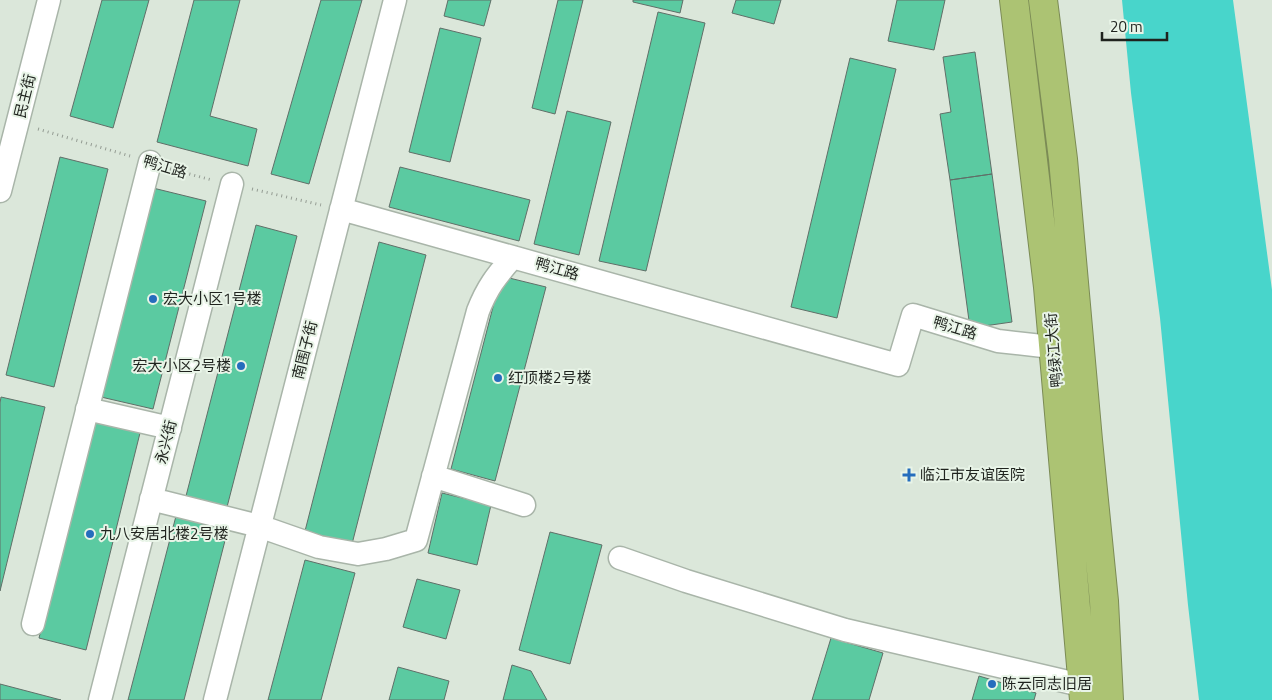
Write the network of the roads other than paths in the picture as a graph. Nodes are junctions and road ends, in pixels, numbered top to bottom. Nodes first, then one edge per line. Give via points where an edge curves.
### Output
1 (49, 0) edge
2 (395, 0) edge
3 (1014, 0) edge
4 (1043, 0) edge
5 (9, 120) edge
6 (150, 162) road end
7 (232, 184) road end
8 (0, 191) edge
9 (341, 209) junction
10 (513, 257) junction
11 (1067, 349) junction
12 (87, 409) junction
13 (170, 428) junction
14 (433, 476) junction
15 (152, 499) junction
16 (524, 505) dead end
17 (259, 526) junction
18 (620, 558) dead end
19 (33, 624) dead end
20 (1096, 694) edge
21 (100, 700) edge
22 (215, 700) edge

1 - 5 street, 民主街
2 - 9 street, 南围子街
3 - 11 highway, 鸭绿江大街 via 1048,287
4 - 11 highway, 鸭绿江大街 via 1062,159
5 - 8 street, 民主街
6 - 12 street
7 - 13 street, 永兴街
9 - 10 street, 鸭江路
9 - 17 street, 南围子街
10 - 11 street, 鸭江路 via 898,365 913,315 998,341
10 - 14 street via 485,293 478,311
11 - 20 highway, 鸭绿江大街
12 - 13 street
12 - 19 street
13 - 15 street, 永兴街
14 - 16 street
14 - 17 street via 416,540 386,549 358,554 319,547
15 - 17 street
15 - 21 street, 永兴街
17 - 22 street, 南围子街
18 - 20 street via 686,582 845,630

